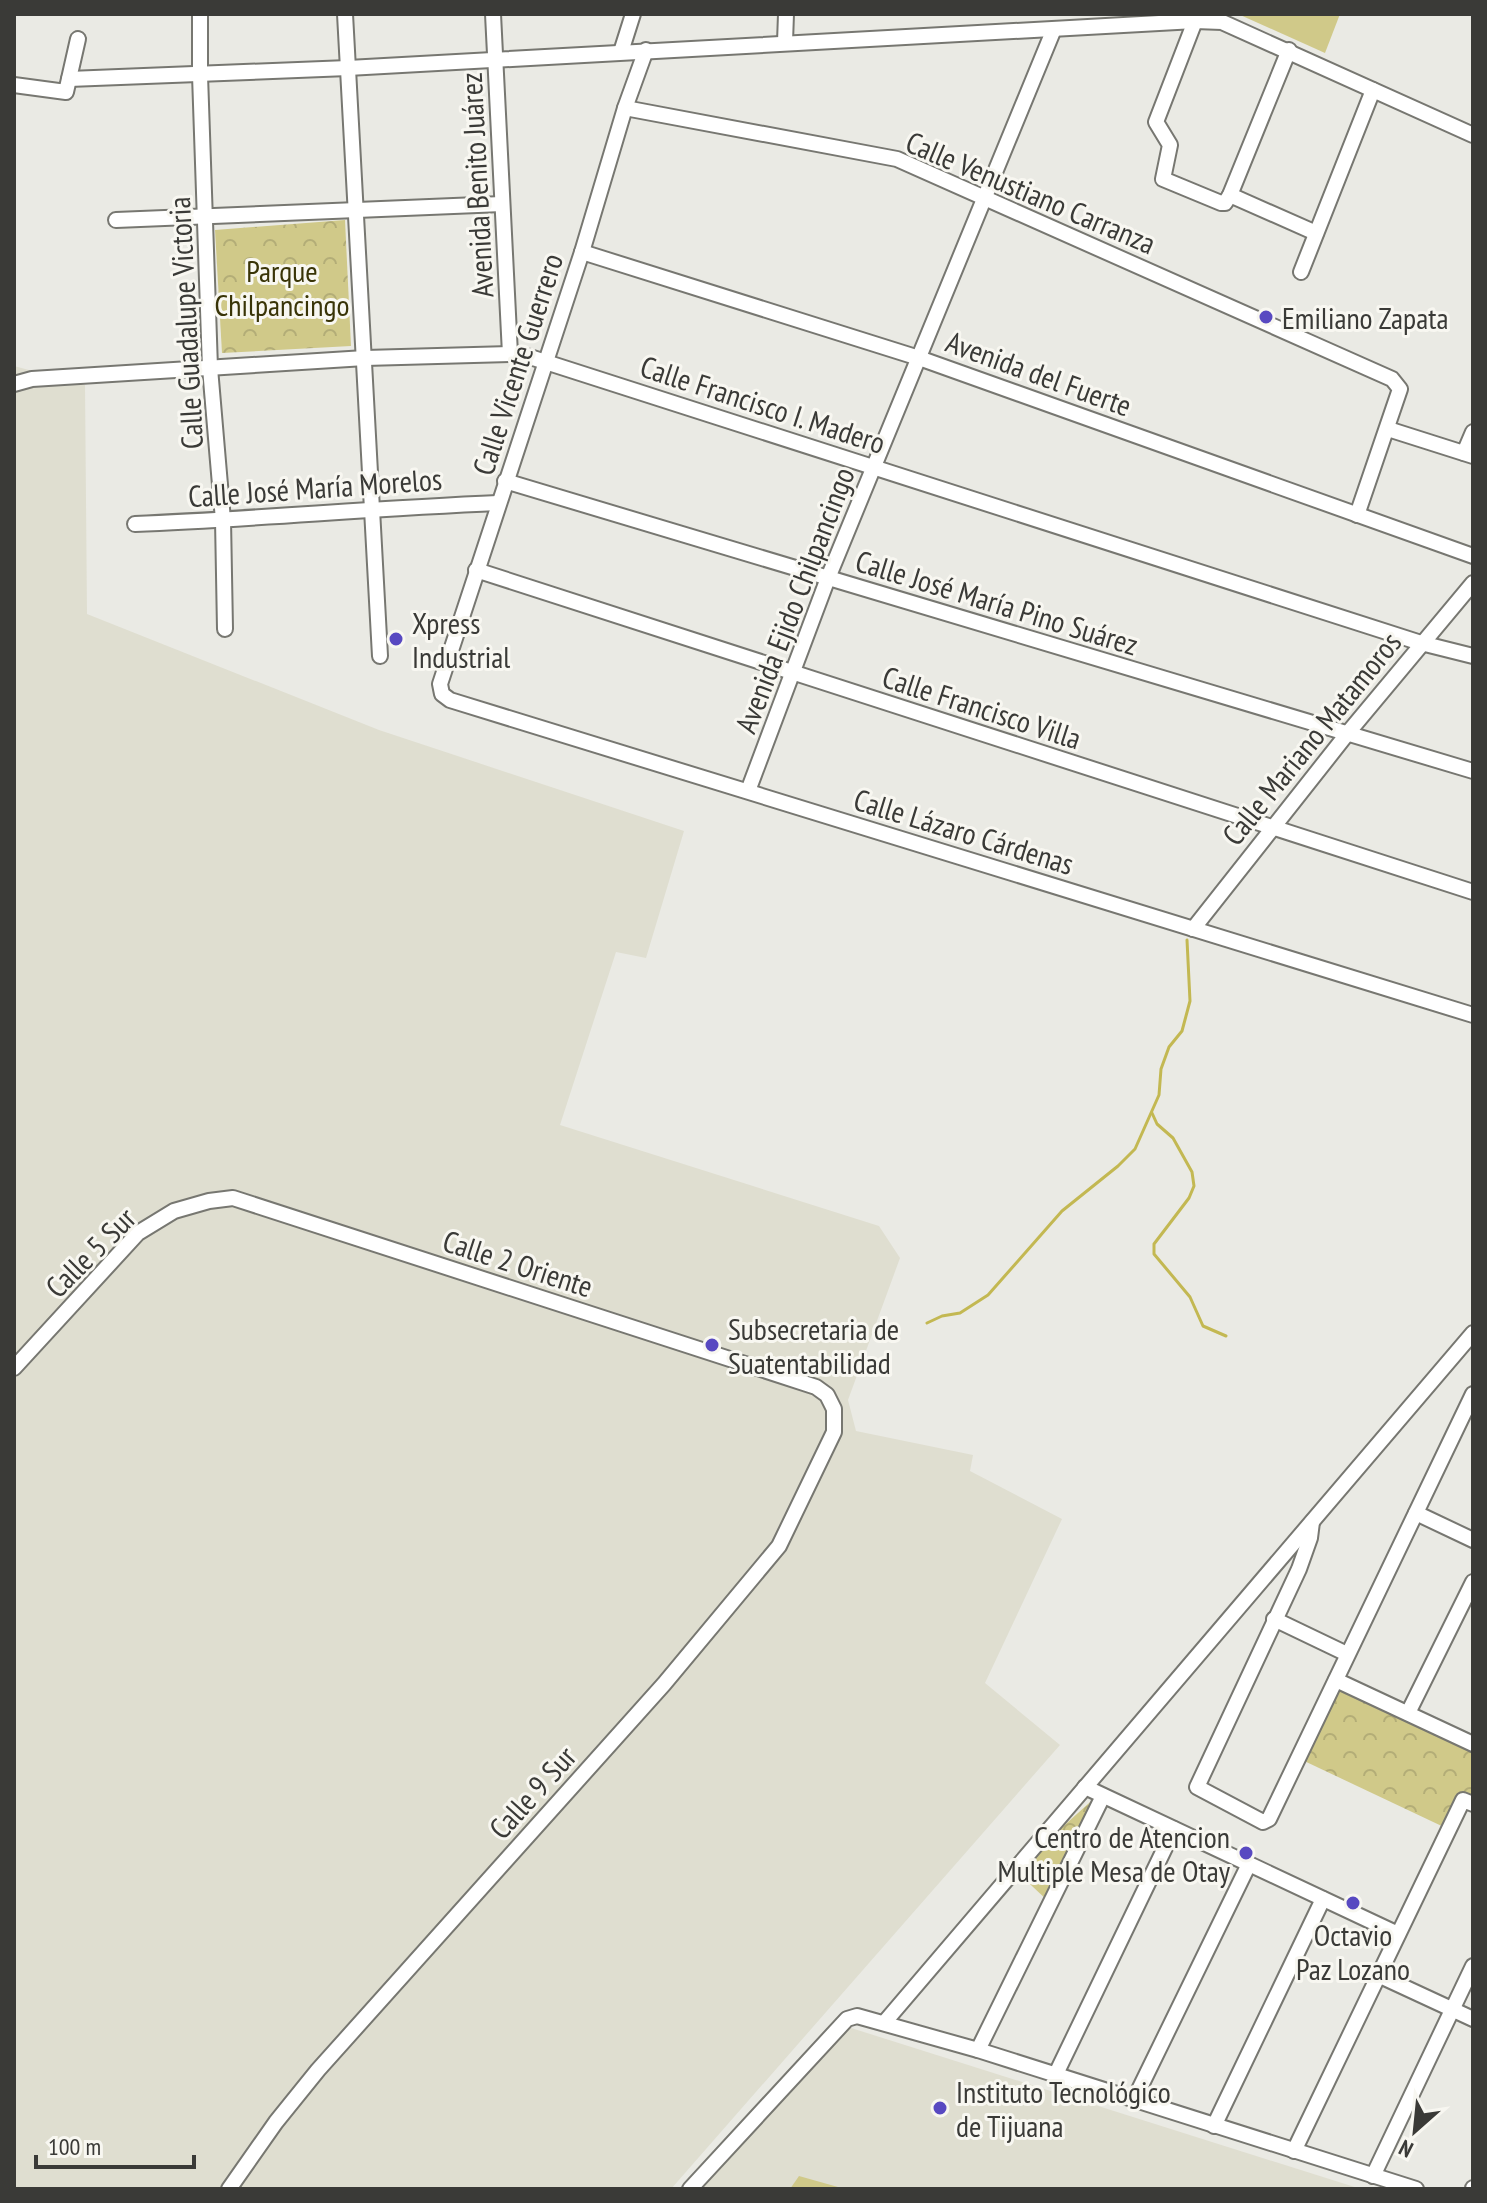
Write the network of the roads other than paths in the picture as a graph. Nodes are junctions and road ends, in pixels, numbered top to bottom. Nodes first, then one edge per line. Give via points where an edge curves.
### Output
1 (200, 14) edge
2 (345, 14) edge
3 (493, 14) edge
4 (633, 14) edge
5 (786, 14) edge
6 (1221, 18) edge
7 (1195, 21) junction
8 (1054, 29) junction
9 (78, 39) dead end
10 (785, 42) junction
11 (646, 50) junction
12 (1289, 50) junction
13 (621, 52) junction
14 (496, 60) junction
15 (348, 68) junction
16 (200, 75) junction
17 (69, 79) junction
18 (14, 85) edge
19 (1373, 90) junction
20 (625, 108) junction
21 (1473, 135) edge
22 (1230, 195) junction
23 (984, 199) junction
24 (502, 204) junction
25 (357, 212) junction
26 (205, 218) junction
27 (116, 220) dead end
28 (1316, 233) junction
29 (582, 252) junction
30 (1301, 272) dead end
31 (510, 354) junction
32 (365, 358) junction
33 (919, 358) junction
34 (546, 360) junction
35 (210, 368) junction
36 (14, 384) edge
37 (1388, 429) junction
38 (1473, 432) edge
39 (1469, 455) edge
40 (874, 469) junction
41 (505, 481) junction
42 (498, 503) junction
43 (370, 508) junction
44 (1357, 515) junction
45 (223, 520) junction
46 (135, 524) dead end
47 (1473, 556) edge
48 (476, 570) junction
49 (828, 578) junction
50 (1473, 583) edge
51 (225, 629) dead end
52 (1421, 643) junction
53 (380, 656) dead end
54 (1473, 656) edge
55 (792, 673) junction
56 (442, 694) joint
57 (1347, 734) junction
58 (1473, 771) edge
59 (748, 791) junction
60 (1272, 828) junction
61 (1473, 892) edge
62 (1193, 929) junction
63 (1473, 1015) edge
64 (174, 1211) joint
65 (1473, 1333) edge
66 (14, 1368) edge
67 (1473, 1394) edge
68 (834, 1409) joint
69 (1416, 1513) junction
70 (1312, 1521) junction
71 (1473, 1540) edge
72 (1473, 1582) edge
73 (1274, 1619) junction
74 (1347, 1654) junction
75 (1336, 1680) junction
76 (1408, 1713) junction
77 (1473, 1744) edge
78 (1085, 1787) junction
79 (1103, 1796) junction
80 (1468, 1802) edge
81 (1174, 1829) junction
82 (1249, 1864) junction
83 (1323, 1899) junction
84 (1398, 1934) junction
85 (1473, 1966) edge
86 (1378, 1975) junction
87 (1452, 2009) junction
88 (1473, 2019) edge
89 (884, 2023) junction
90 (978, 2050) junction
91 (1055, 2076) junction
92 (1134, 2100) junction
93 (1214, 2126) junction
94 (1294, 2151) junction
95 (1373, 2176) junction
96 (229, 2189) edge
97 (690, 2189) edge
98 (1416, 2189) edge

1 - 16 street, Calle Guadalupe Victoria
2 - 15 street
3 - 14 street, Avenida Benito Juárez
4 - 13 street
5 - 10 street
6 - 7 street
6 - 12 street
7 - 8 street
7 - 22 street via 1156,122 1170,145 1163,179 1221,203
8 - 10 street
8 - 23 street, Avenida Ejido Chilpancingo
9 - 17 street
10 - 11 street
11 - 13 street
11 - 20 street, Calle Vicente Guerrero
12 - 19 street
12 - 22 street
13 - 14 street
14 - 15 street
14 - 24 street, Avenida Benito Juárez
15 - 16 street
15 - 25 street
16 - 17 street
16 - 26 street, Calle Guadalupe Victoria
17 - 18 street via 66,92
19 - 21 street
19 - 28 street
20 - 23 street, Calle Venustiano Carranza via 897,159
20 - 29 street, Calle Vicente Guerrero
22 - 28 street
23 - 33 street, Avenida Ejido Chilpancingo
23 - 37 street, Calle Venustiano Carranza via 1392,379 1400,389
24 - 25 street
24 - 31 street, Avenida Benito Juárez
25 - 26 street
25 - 32 street
26 - 27 street
26 - 35 street, Calle Guadalupe Victoria
28 - 30 street
29 - 33 street, Avenida del Fuerte
29 - 34 street, Calle Vicente Guerrero
31 - 32 street, Calle Francisco I. Madero
31 - 34 street, Calle Francisco I. Madero
32 - 35 street, Calle Francisco I. Madero
32 - 43 street
33 - 40 street, Avenida Ejido Chilpancingo
33 - 44 street, Avenida del Fuerte
34 - 40 street, Calle Francisco I. Madero
34 - 41 street, Calle Vicente Guerrero
35 - 36 street, Calle Francisco I. Madero
35 - 45 street, Calle Guadalupe Victoria
37 - 39 street
37 - 44 street
38 - 39 street
40 - 49 street, Avenida Ejido Chilpancingo
40 - 52 street, Calle Francisco I. Madero
41 - 42 street, Calle Vicente Guerrero
41 - 49 street, Calle José María Pino Suárez
42 - 43 street, Calle José María Morelos
42 - 48 street, Calle Vicente Guerrero
43 - 45 street, Calle José María Morelos
43 - 53 street
44 - 47 street, Avenida del Fuerte
45 - 46 street, Calle José María Morelos
45 - 51 street, Calle Guadalupe Victoria
48 - 55 street, Calle Francisco Villa
48 - 56 street, Calle Vicente Guerrero via 440,684
49 - 55 street, Avenida Ejido Chilpancingo
49 - 57 street, Calle José María Pino Suárez
50 - 52 street, Calle Mariano Matamoros
52 - 54 street, Calle Francisco I. Madero
52 - 57 street, Calle Mariano Matamoros
55 - 59 street, Avenida Ejido Chilpancingo
55 - 60 street, Calle Francisco Villa
56 - 59 street, Calle Lázaro Cárdenas
57 - 58 street, Calle José María Pino Suárez
57 - 60 street, Calle Mariano Matamoros
59 - 62 street, Calle Lázaro Cárdenas
60 - 61 street, Calle Francisco Villa
60 - 62 street, Calle Mariano Matamoros
62 - 63 street, Calle Lázaro Cárdenas
64 - 66 street, Calle 5 Sur via 138,1233
64 - 68 street, Calle 2 Oriente via 233,1198 816,1387
65 - 70 street
67 - 69 street
68 - 96 street, Calle 9 Sur via 834,1432 779,1546 664,1684 318,2070
69 - 71 street
69 - 74 street
70 - 73 street via 1304,1557
70 - 78 street
72 - 76 street
73 - 74 street
73 - 75 street via 1198,1789 1263,1822 1269,1819
74 - 75 street
75 - 76 street
76 - 77 street
78 - 79 street
78 - 89 street
79 - 81 street
79 - 90 street
80 - 84 street
81 - 82 street
81 - 91 street
82 - 83 street
82 - 92 street
83 - 84 street
83 - 93 street
84 - 86 street
85 - 87 street
86 - 87 street
86 - 94 street
87 - 88 street
87 - 95 street
89 - 90 street
89 - 97 street via 857,2016 847,2019
90 - 91 street
91 - 92 street
92 - 93 street
93 - 94 street
94 - 95 street
95 - 98 street

